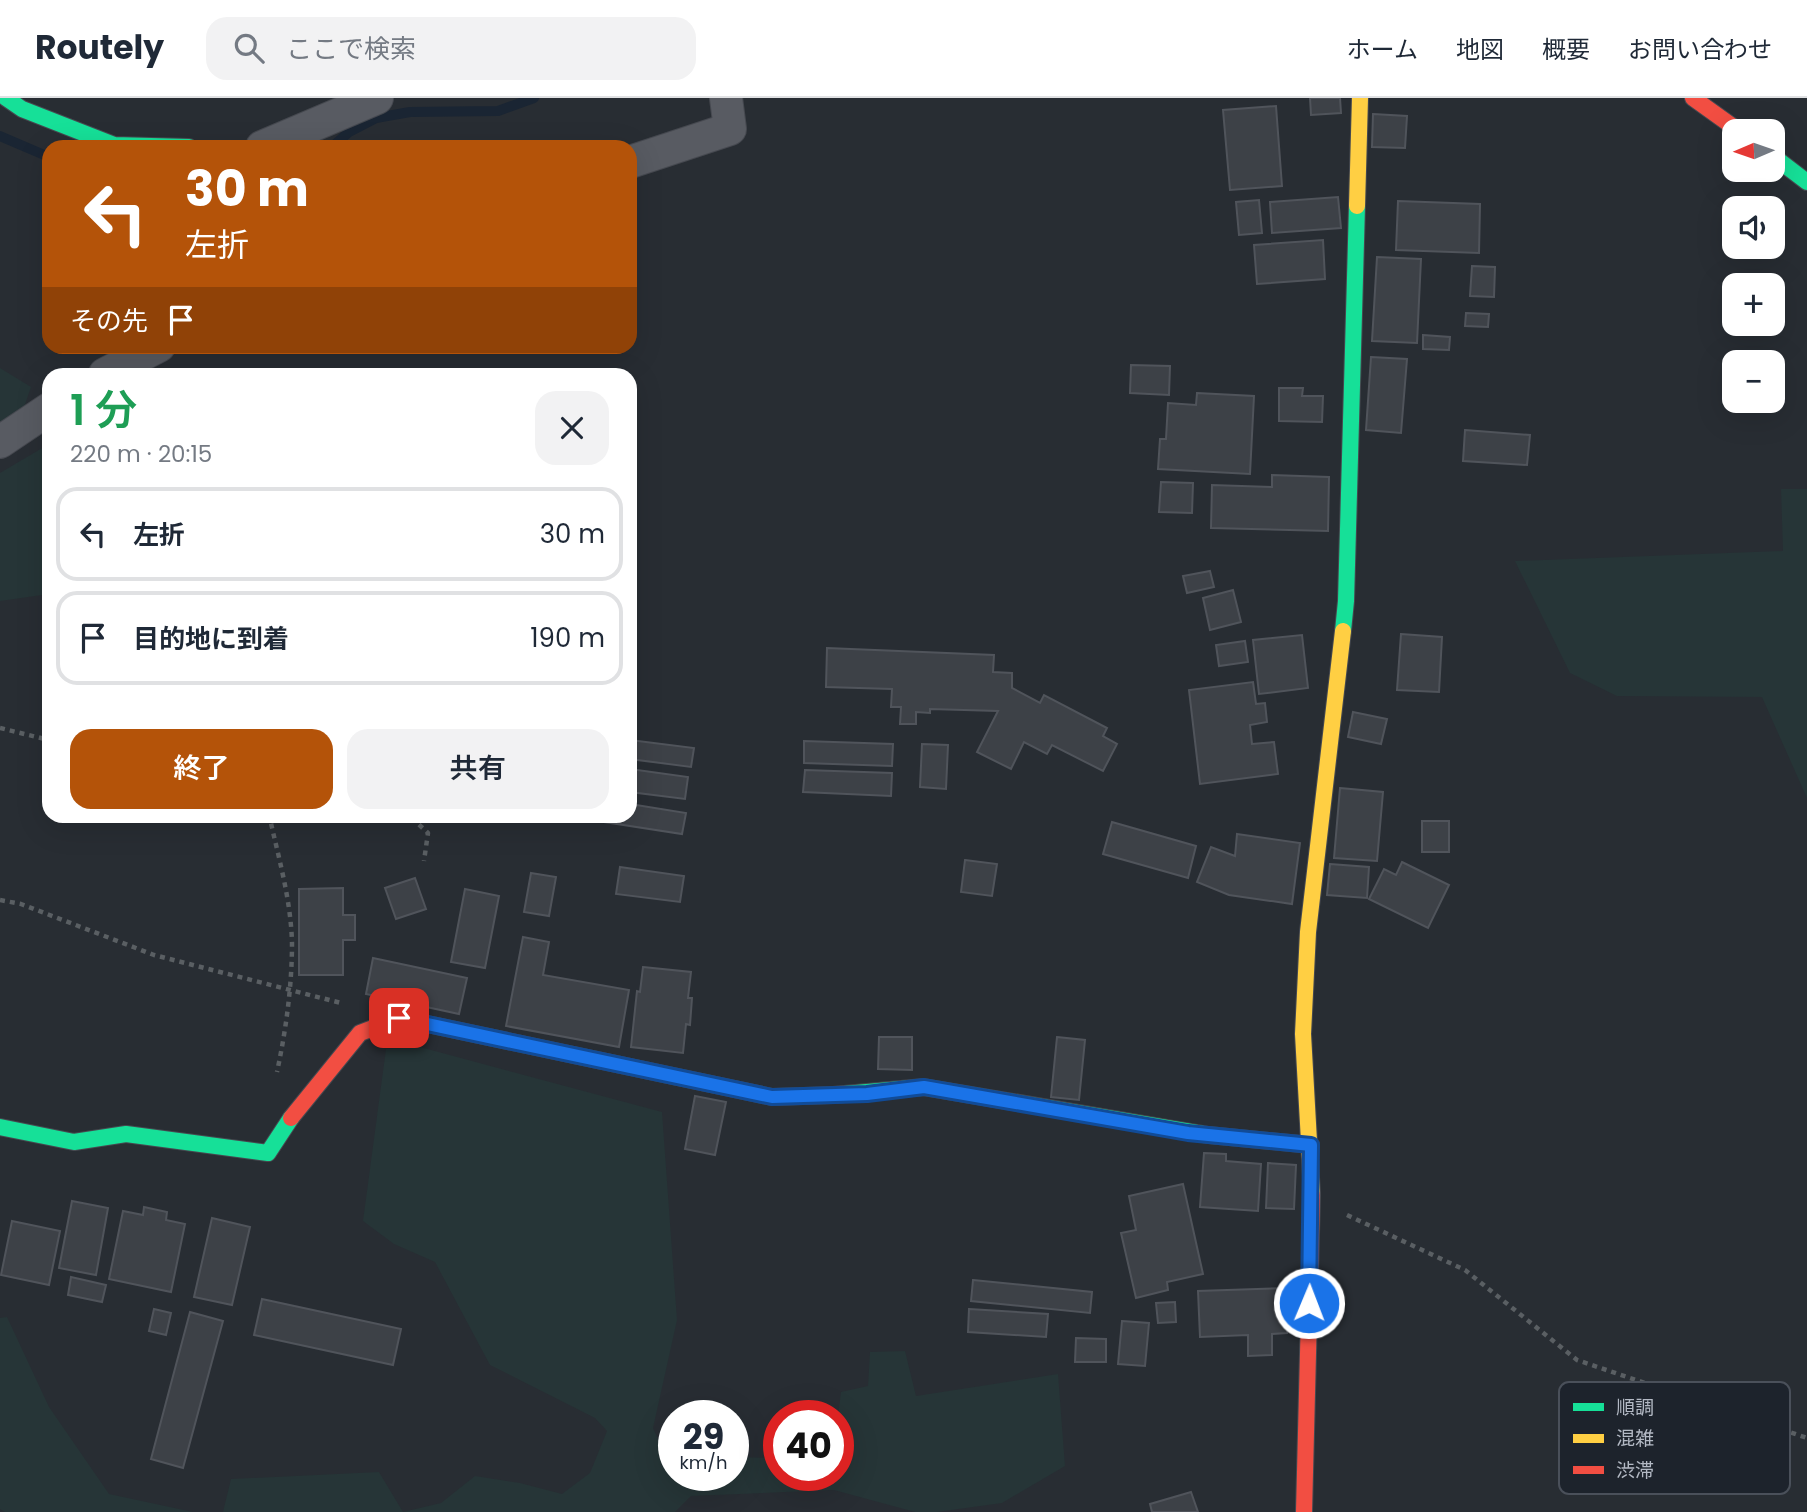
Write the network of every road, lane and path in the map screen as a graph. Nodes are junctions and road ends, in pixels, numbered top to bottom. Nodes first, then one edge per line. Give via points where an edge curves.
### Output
1 (6, 98) edge
2 (377, 98) edge
3 (726, 98) edge
4 (1360, 98) edge
5 (1693, 98) edge
6 (1722, 119) edge
7 (101, 140) edge
8 (278, 140) edge
9 (637, 160) edge
10 (1785, 165) edge
11 (1807, 182) edge
12 (144, 354) edge
13 (117, 368) edge
14 (42, 414) edge
15 (0, 442) edge
16 (0, 728) edge
17 (42, 738) edge
18 (269, 823) edge
19 (417, 823) edge
20 (424, 861) dead end
21 (0, 900) edge
22 (289, 990) junction
23 (351, 1006) dead end
24 (275, 1082) dead end
25 (0, 1127) edge
26 (1311, 1145) junction
27 (1312, 1198) junction
28 (1642, 1382) edge
29 (1790, 1432) edge
30 (1807, 1438) edge
31 (1304, 1512) edge

1 - 7 street via 22,109
2 - 8 street
3 - 9 street via 730,129
4 - 26 street via 1346,601 1305,983 1303,1034
5 - 6 street
10 - 11 street
12 - 13 street
14 - 15 street
16 - 17 path
18 - 22 path via 292,941
19 - 20 path via 428,833
21 - 22 path via 153,956
22 - 23 path
22 - 24 path via 287,1027
25 - 26 street via 74,1142 126,1135 268,1153 302,1101 360,1033 399,1018 772,1097 924,1087 1188,1133
26 - 27 street
27 - 28 path via 1465,1270 1577,1360
27 - 31 street
29 - 30 path

